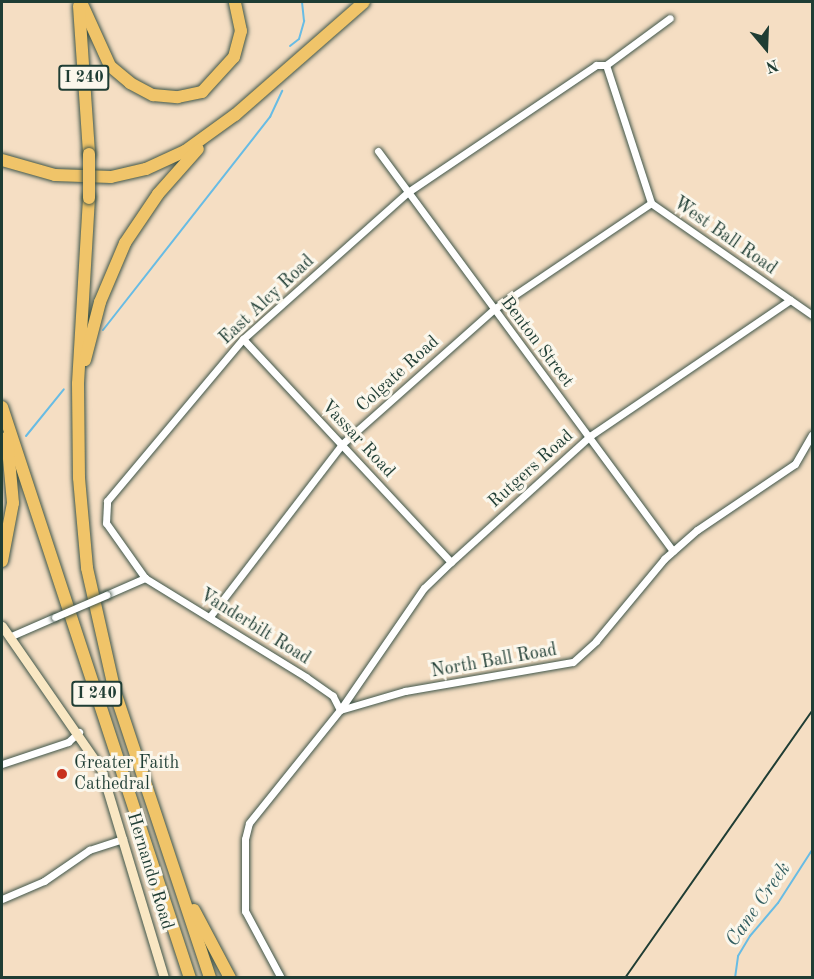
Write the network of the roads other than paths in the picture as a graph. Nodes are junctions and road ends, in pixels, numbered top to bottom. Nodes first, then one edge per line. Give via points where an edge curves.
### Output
1 (80, 2) edge
2 (235, 2) edge
3 (364, 2) edge
4 (670, 18) dead end
5 (606, 65) junction
6 (235, 115) junction
7 (378, 151) dead end
8 (2, 160) edge
9 (408, 192) junction
10 (651, 202) junction
11 (790, 300) junction
12 (494, 309) junction
13 (813, 315) edge
14 (243, 339) junction
15 (78, 384) junction
16 (2, 410) edge
17 (813, 435) edge
18 (590, 436) junction
19 (342, 444) junction
20 (673, 551) junction
21 (2, 561) edge
22 (451, 562) junction
23 (145, 578) junction
24 (211, 615) junction
25 (2, 626) edge
26 (9, 637) junction
27 (340, 710) junction
28 (79, 732) junction
29 (2, 764) edge
30 (123, 839) junction
31 (177, 878) junction
32 (2, 899) edge
33 (164, 978) edge
34 (190, 978) edge
35 (210, 978) edge
36 (230, 978) edge
37 (280, 978) edge

1 - 2 highway via 110,66 153,95 178,97 202,92 234,57 241,31
1 - 15 highway, I 240, bridge via 89,198
3 - 6 highway
4 - 5 street, East Alcy Road
5 - 9 street, East Alcy Road via 596,65
5 - 10 street, West Ball Road
6 - 8 highway via 185,151 146,169 111,177 55,175
6 - 15 highway via 189,157 125,243 100,302
7 - 9 street, Benton Street
9 - 12 street, Benton Street
9 - 14 street, East Alcy Road
10 - 11 street, West Ball Road
10 - 12 street, Colgate Road
11 - 13 street, West Ball Road
11 - 18 street, Rutgers Road
12 - 18 street, Benton Street
12 - 19 street, Colgate Road
14 - 19 street, Vassar Road
14 - 23 street, East Alcy Road via 107,501 106,523
15 - 31 highway, I 240 via 79,477 91,587 115,692
16 - 21 highway via 13,503
16 - 34 highway, I 240
17 - 20 street, North Ball Road via 795,465
18 - 20 street, Benton Street
18 - 22 street, Rutgers Road
19 - 22 street, Vassar Road
19 - 24 street, Colgate Road
20 - 27 street, North Ball Road via 596,641 573,662 405,691
22 - 27 street, Rutgers Road via 424,588
23 - 24 street, Vanderbilt Road
23 - 26 street, bridge
24 - 27 street, Vanderbilt Road via 333,696
25 - 26 main road, Hernando Road
26 - 28 main road, Hernando Road
27 - 37 street via 249,823 242,858 245,910
28 - 29 street via 68,742
28 - 30 main road, Hernando Road via 101,769
30 - 32 street via 89,850 44,881
30 - 33 main road, Hernando Road
31 - 35 highway, I 240
31 - 36 highway

